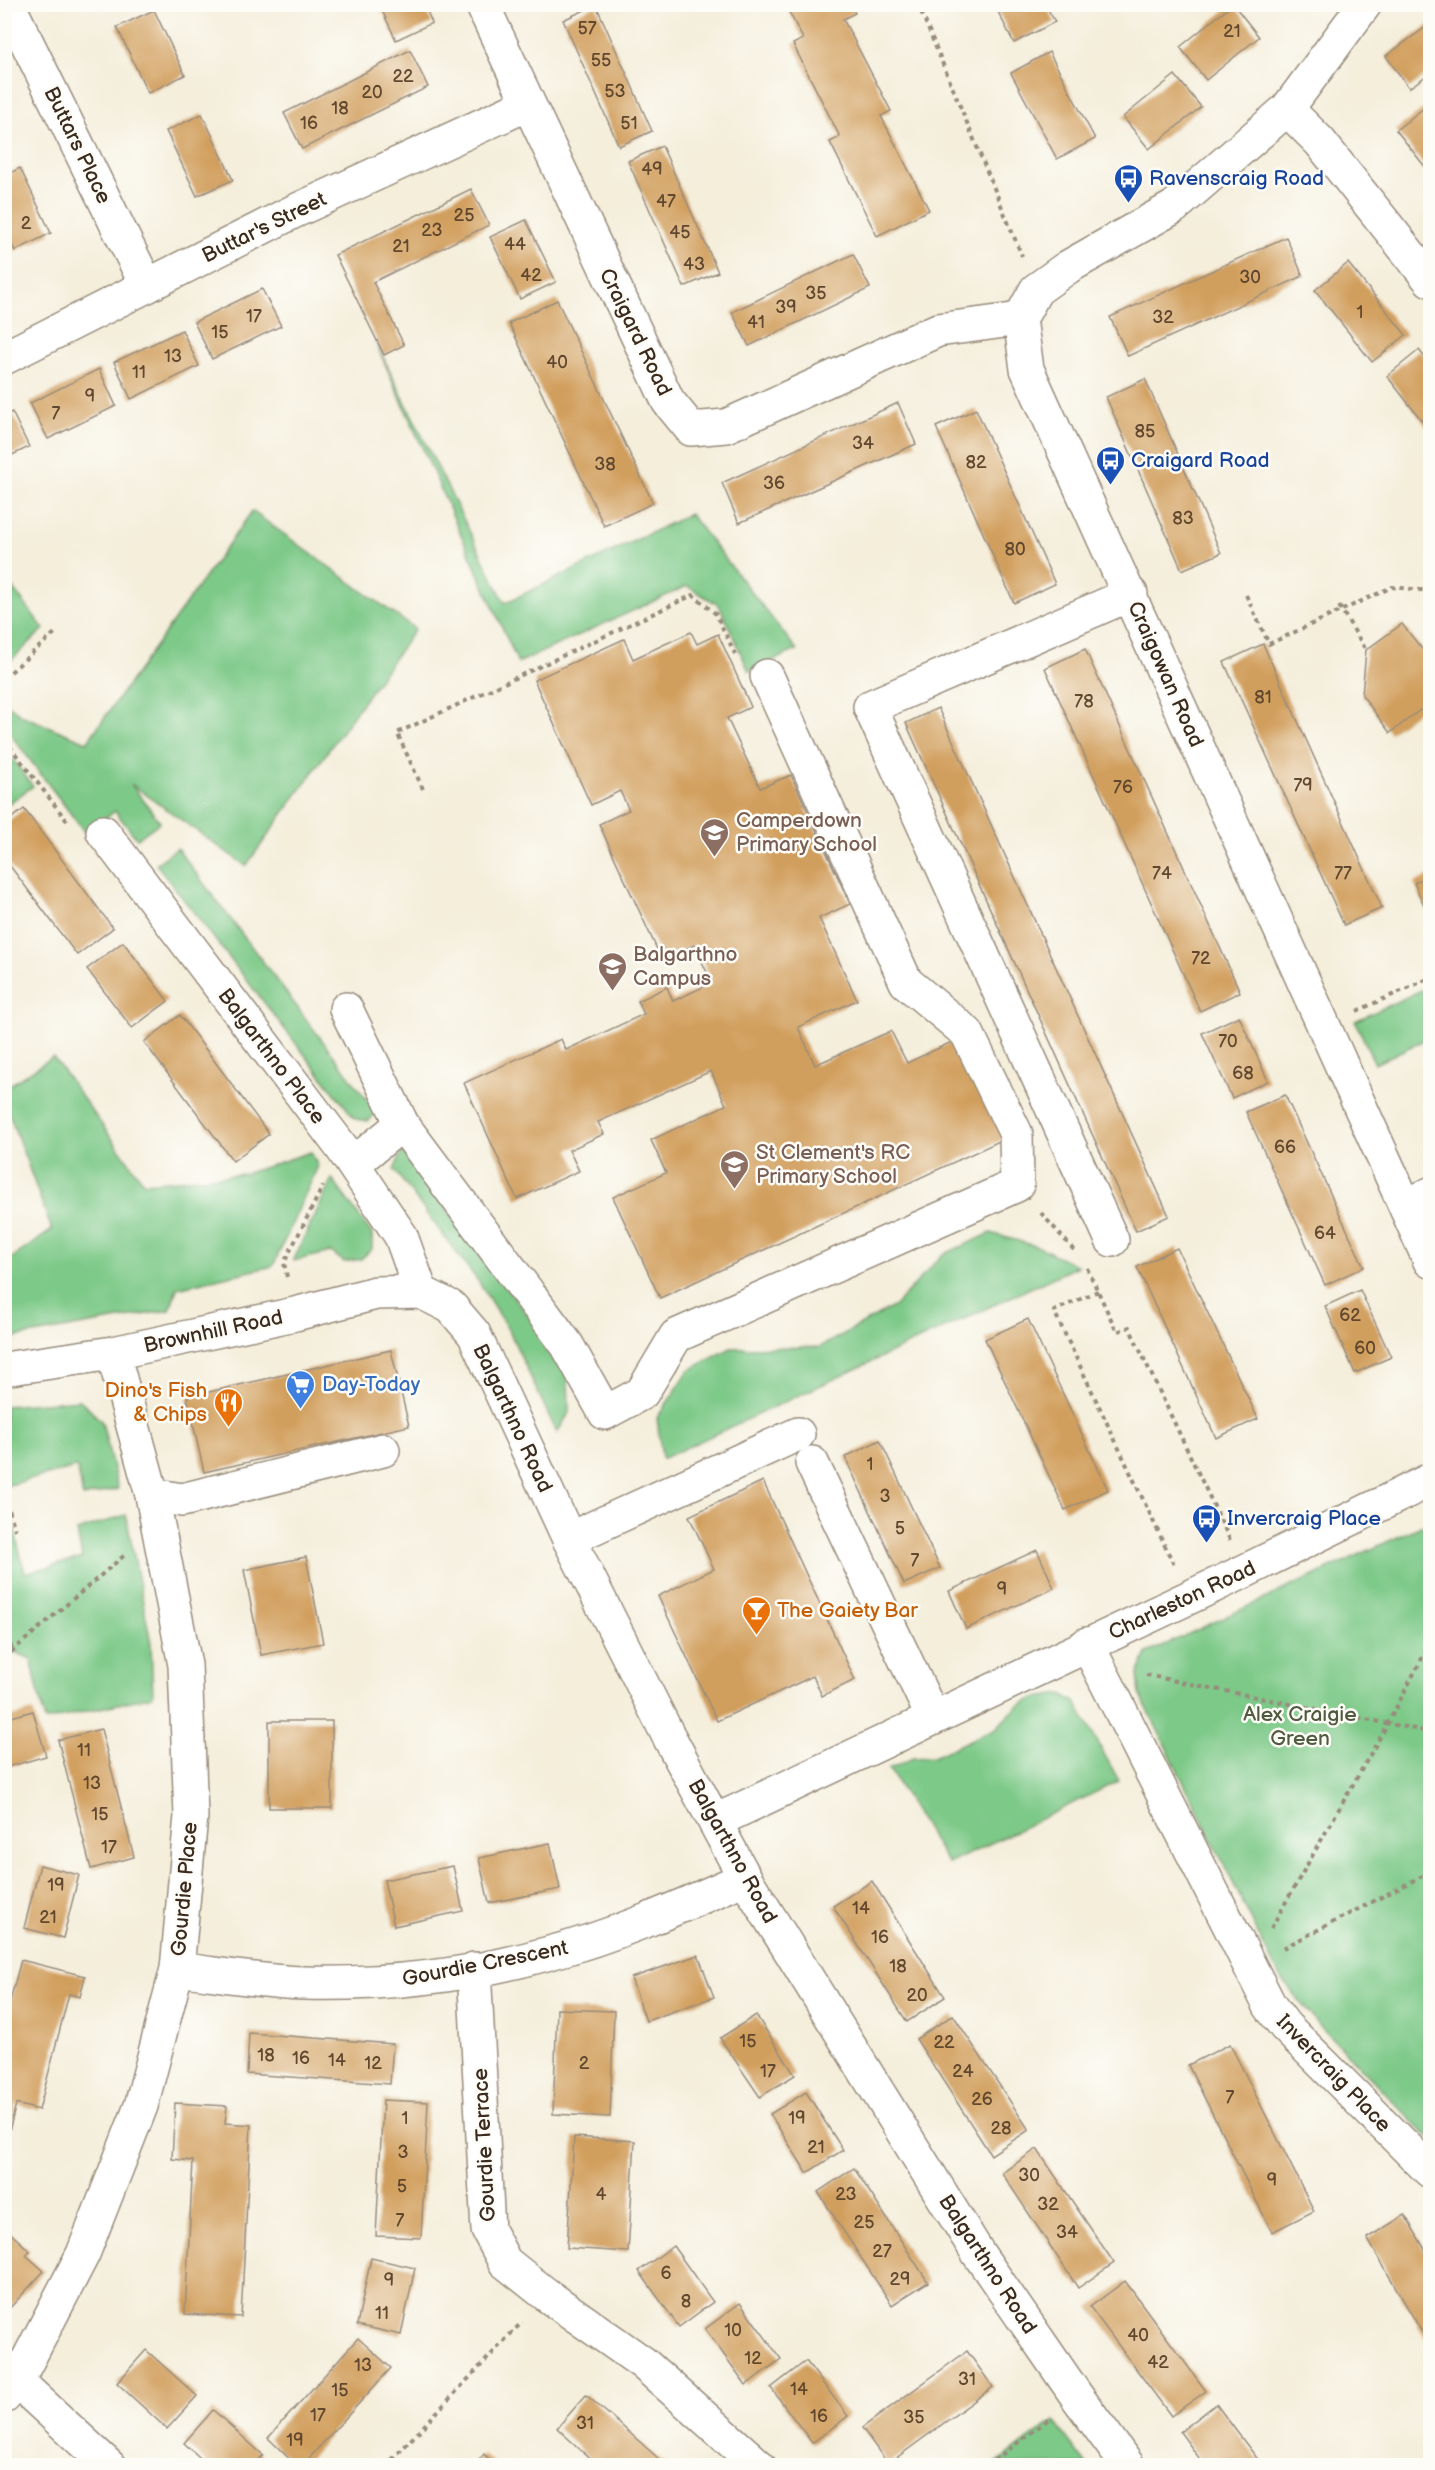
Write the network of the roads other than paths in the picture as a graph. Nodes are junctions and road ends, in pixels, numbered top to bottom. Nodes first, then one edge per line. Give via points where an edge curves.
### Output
1 (8, 4) edge
2 (482, 4) edge
3 (1365, 4) edge
4 (528, 104) junction
5 (1287, 110) junction
6 (1431, 280) edge
7 (147, 286) junction
8 (1020, 319) junction
9 (4, 358) edge
10 (1131, 594) junction
11 (766, 676) road end
12 (103, 832) road end
13 (346, 1009) dead end
14 (402, 1124) junction
15 (347, 1156) junction
16 (1418, 1200) edge
17 (1112, 1240) dead end
18 (1431, 1261) edge
19 (421, 1292) junction
20 (113, 1353) junction
21 (4, 1370) edge
22 (383, 1450) dead end
23 (1431, 1480) edge
24 (152, 1495) junction
25 (568, 1539) junction
26 (1087, 1644) junction
27 (933, 1718) junction
28 (716, 1821) junction
29 (745, 1878) junction
30 (177, 1969) junction
31 (474, 1970) junction
32 (1431, 2171) edge
33 (11, 2389) edge
34 (109, 2466) edge
35 (759, 2466) edge
36 (1128, 2466) edge

1 - 7 street, Buttars Place
2 - 4 street, Craigard Road
3 - 5 street
4 - 7 street, Buttar's Street via 293,212
4 - 8 street, Craigard Road via 668,401 691,429 726,426 938,330
5 - 6 street via 1320,142
5 - 8 street via 1174,207 1068,267 1036,290
7 - 9 street, Buttar's Street
8 - 10 street, Craigowan Road via 1027,369
10 - 16 street, Craigowan Road via 1325,1026
10 - 17 street via 870,707
11 - 14 street via 906,982 967,1033 1016,1134 1017,1185 676,1336 642,1393 605,1413 567,1345
12 - 15 street, Balgarthno Place
13 - 14 street
14 - 15 street
15 - 19 street, Balgarthno Place via 401,1236
16 - 18 street, Craigowan Road
19 - 20 street, Brownhill Road via 376,1293
19 - 25 street, Balgarthno Road via 451,1307 474,1334
20 - 21 street, Brownhill Road
20 - 24 street, Gourdie Place
22 - 24 street via 182,1500
23 - 26 street, Charleston Road
24 - 30 street, Gourdie Place via 185,1665 190,1816
25 - 27 street via 805,1449
25 - 28 street, Balgarthno Road
26 - 27 street, Charleston Road
26 - 32 street, Invercraig Place via 1270,2006 1285,2026
27 - 28 street, Charleston Road
28 - 29 street, Balgarthno Road
29 - 31 street, Gourdie Crescent via 650,1920 546,1954
29 - 36 street, Balgarthno Road via 978,2253
30 - 31 street, Gourdie Crescent via 302,1983 397,1981
30 - 33 street, Gourdie Place via 141,2106 84,2254
31 - 35 street, Gourdie Terrace via 488,2230 505,2262 644,2362
33 - 34 street

